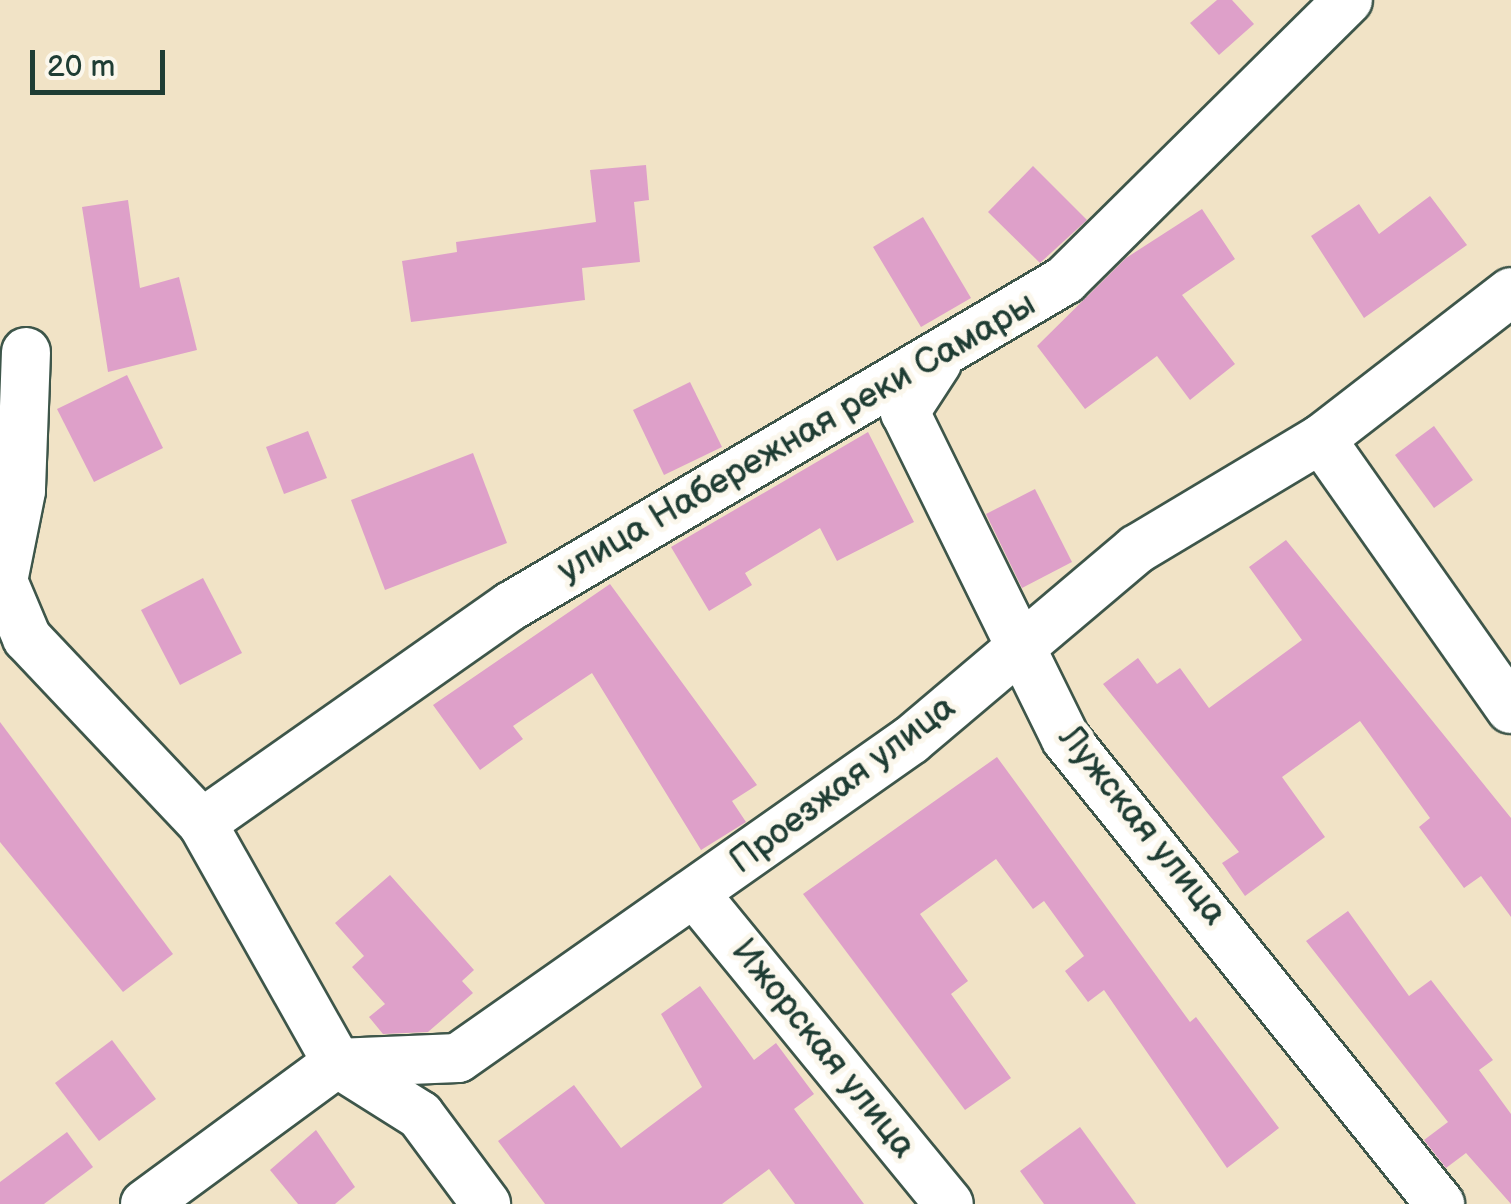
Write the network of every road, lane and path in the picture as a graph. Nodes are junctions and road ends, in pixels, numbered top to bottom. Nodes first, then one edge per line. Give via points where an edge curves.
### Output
1 (1348, 0) edge
2 (1511, 292) edge
3 (26, 352) dead end
4 (938, 360) junction
5 (1322, 439) junction
6 (1019, 650) junction
7 (1511, 710) edge
8 (202, 823) junction
9 (696, 895) junction
10 (337, 1064) junction
11 (145, 1204) edge
12 (486, 1204) edge
13 (949, 1204) edge
14 (1440, 1204) edge

1 - 4 street, улица Набережная реки Самары via 1066,280
2 - 5 street, Проезжая улица
3 - 8 street via 21,491 3,581 27,638
4 - 6 street, Лужская улица via 905,412
4 - 8 street, улица Набережная реки Самары via 512,606
5 - 6 street, Проезжая улица via 1137,549
5 - 7 street
6 - 9 street, Проезжая улица via 911,740
6 - 14 street, Лужская улица via 1066,739
8 - 10 street
9 - 10 street, Проезжая улица via 458,1058
9 - 13 street, Ижорская улица
10 - 11 street
10 - 12 street via 420,1114

